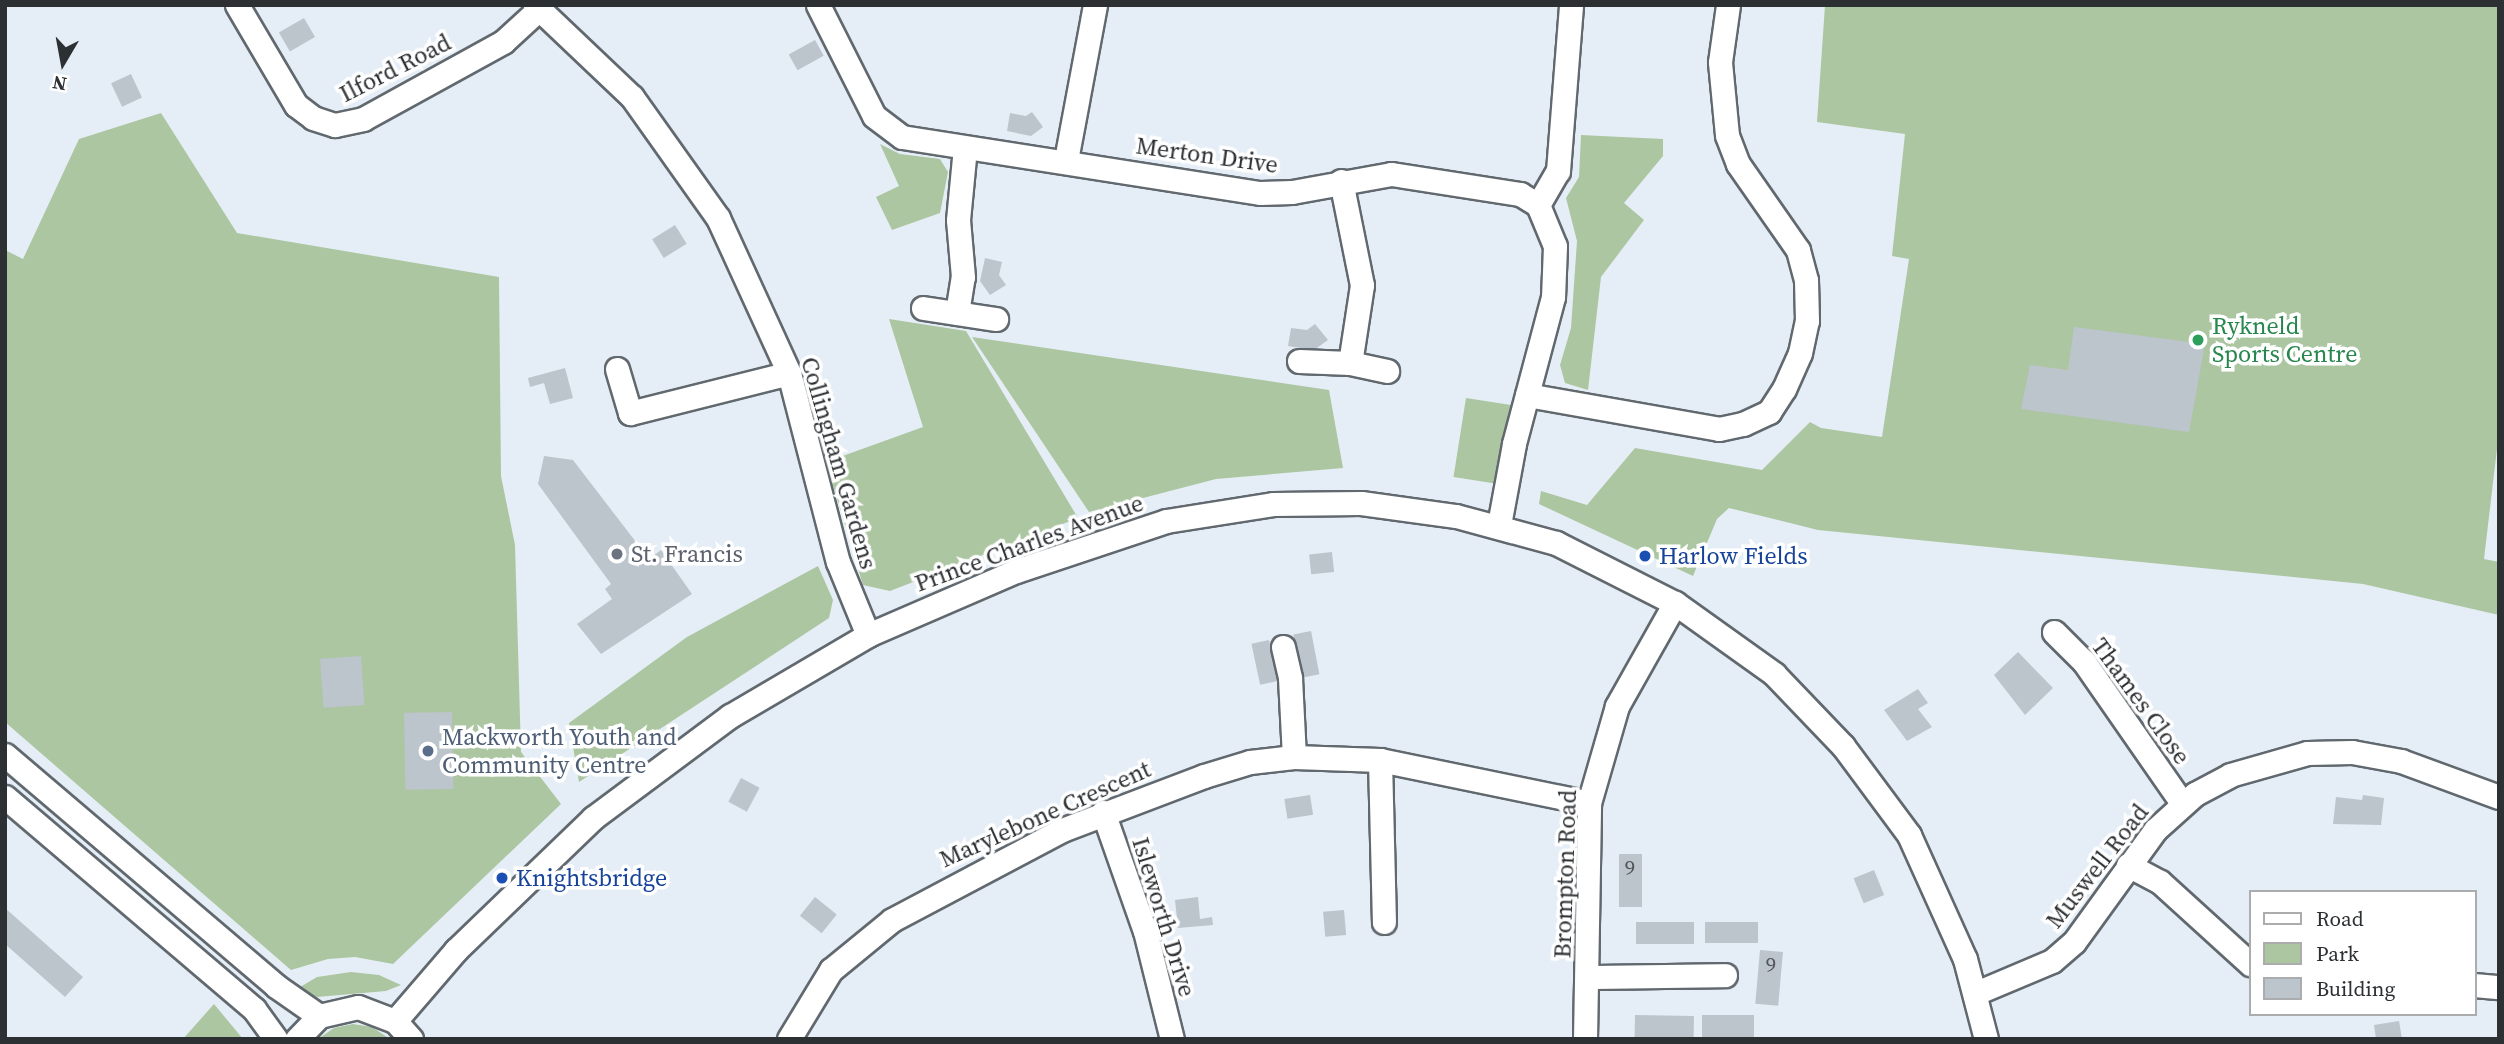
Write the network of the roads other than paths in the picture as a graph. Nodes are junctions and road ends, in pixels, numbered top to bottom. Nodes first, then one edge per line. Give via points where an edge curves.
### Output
1 (237, 5) edge
2 (818, 5) edge
3 (1094, 5) edge
4 (1571, 5) edge
5 (1728, 5) edge
6 (537, 7) edge
7 (965, 147) junction
8 (1066, 160) junction
9 (1341, 181) junction
10 (1538, 205) junction
11 (923, 308) dead end
12 (957, 313) junction
13 (996, 320) dead end
14 (1299, 361) dead end
15 (1350, 363) junction
16 (617, 369) dead end
17 (1387, 371) dead end
18 (789, 373) junction
19 (1527, 396) junction
20 (1499, 525) junction
21 (1675, 603) junction
22 (2054, 632) dead end
23 (868, 635) junction
24 (1283, 647) dead end
25 (5, 755) edge
26 (1294, 757) junction
27 (1380, 760) junction
28 (5, 797) edge
29 (2499, 797) edge
30 (1589, 803) junction
31 (2182, 803) junction
32 (1103, 812) junction
33 (2128, 865) junction
34 (1384, 922) dead end
35 (2248, 962) edge
36 (1725, 975) dead end
37 (1587, 977) junction
38 (2476, 985) edge
39 (2499, 988) edge
40 (1976, 993) junction
41 (319, 1016) junction
42 (395, 1021) junction
43 (276, 1039) edge
44 (297, 1039) edge
45 (411, 1039) edge
46 (789, 1039) edge
47 (1172, 1039) edge
48 (1585, 1039) edge
49 (1986, 1039) edge

1 - 6 street, Ilford Road via 296,105 313,118 335,125 363,119 503,41
2 - 7 street, Merton Drive via 874,116 888,130 902,137
3 - 8 street
4 - 10 street via 1558,171
5 - 19 street via 1720,62 1727,135 1738,164 1798,250 1806,280 1807,321 1800,353 1784,388 1769,412 1743,425 1719,429
6 - 18 street, Collingham Gardens via 632,97 690,175 733,248
7 - 8 street, Merton Drive
7 - 12 street via 958,220 963,277
8 - 9 street, Merton Drive via 1275,194
9 - 10 street, Merton Drive via 1391,174 1520,194
9 - 15 street via 1362,285
10 - 19 street via 1555,246 1553,297
11 - 12 street
12 - 13 street
14 - 15 street
15 - 17 street
16 - 18 street via 630,413
18 - 23 street, Collingham Gardens via 838,562
19 - 20 street
20 - 21 street, Prince Charles Avenue via 1594,560
20 - 23 street, Prince Charles Avenue via 1361,503 1223,509 1103,539
21 - 30 street, Brompton Road via 1617,706
21 - 40 street, Prince Charles Avenue via 1774,674 1811,710 1879,792 1925,867
22 - 31 street, Thames Close via 2084,662
23 - 42 street, Prince Charles Avenue via 730,716 593,818 456,950
24 - 26 street via 1290,678
25 - 41 street via 248,963
26 - 27 street, Marylebone Crescent
26 - 32 street, Marylebone Crescent via 1239,765
27 - 30 street, Marylebone Crescent
27 - 34 street
28 - 43 street via 254,1009
29 - 31 street, Muswell Road via 2388,757 2330,752 2251,767
30 - 37 street, Brompton Road
31 - 33 street, Muswell Road
32 - 46 street, Marylebone Crescent via 1019,850 883,926 831,970
32 - 47 street, Isleworth Drive via 1145,931
33 - 35 street via 2160,882
33 - 40 street, Muswell Road via 2087,930 2059,954 2011,981
36 - 37 street
37 - 48 street, Brompton Road
38 - 39 street
40 - 49 street, Prince Charles Avenue
41 - 42 street via 358,1007
41 - 44 street
42 - 45 street

